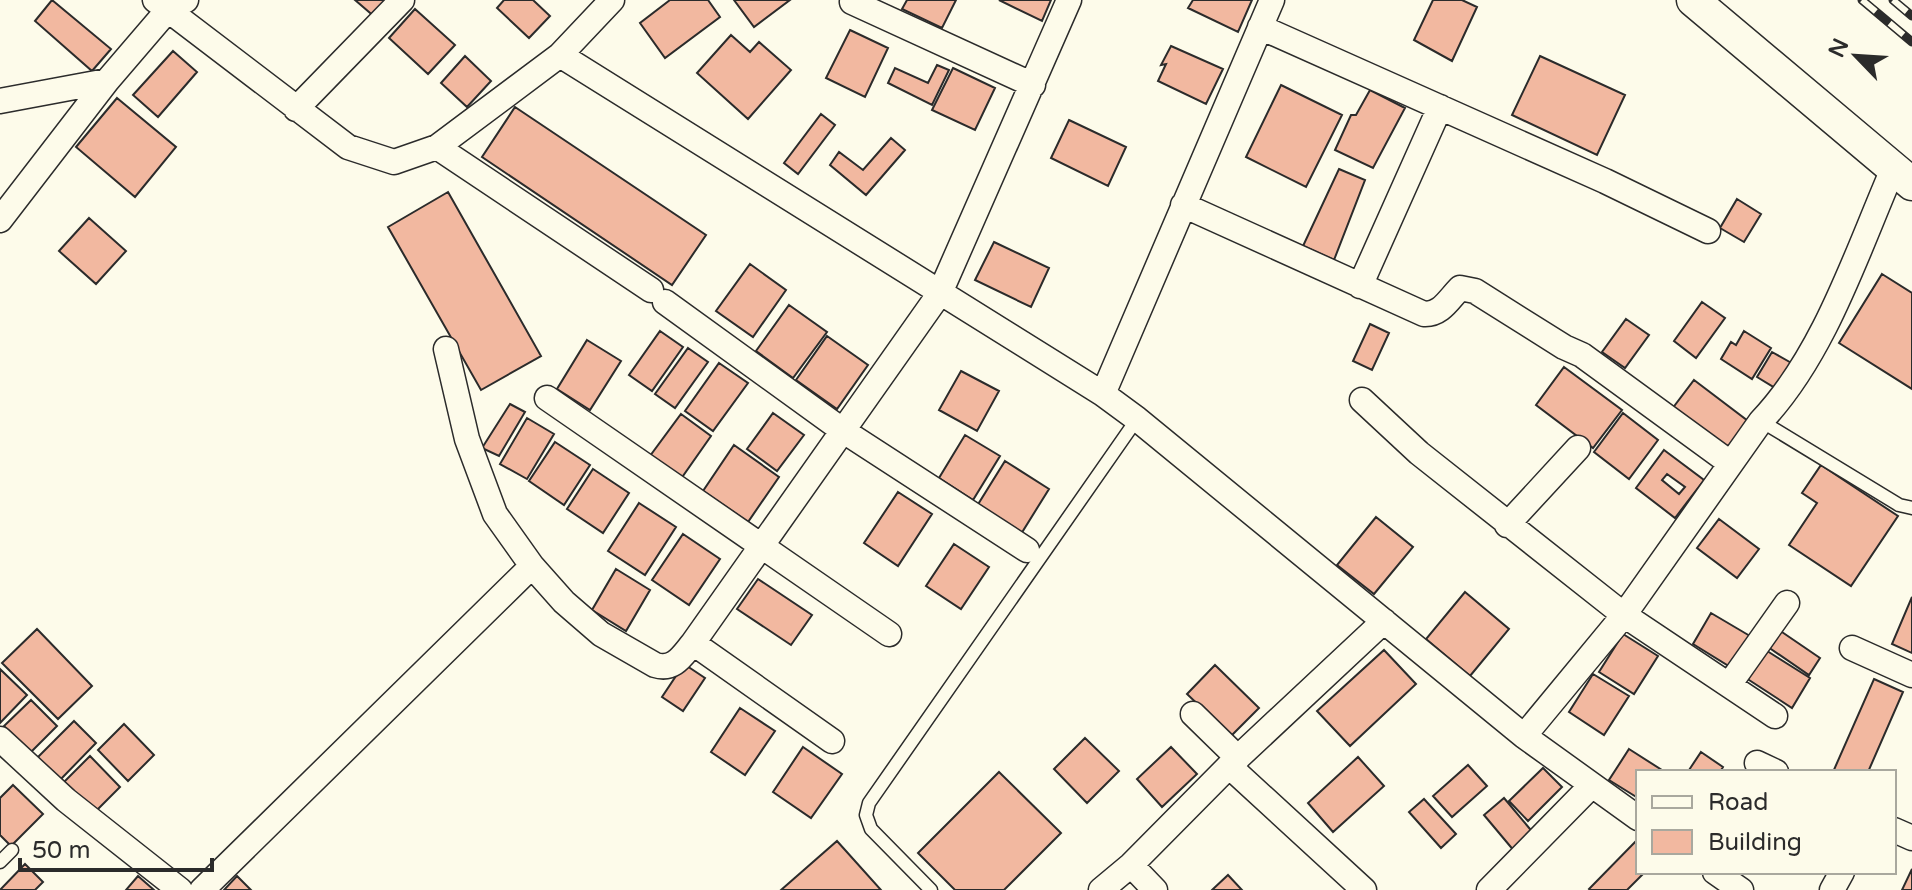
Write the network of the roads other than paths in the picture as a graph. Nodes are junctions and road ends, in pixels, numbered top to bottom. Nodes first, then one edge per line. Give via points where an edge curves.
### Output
1 (402, 0) edge
2 (612, 0) edge
3 (1069, 0) edge
4 (1272, 0) edge
5 (1693, 0) edge
6 (852, 2) dead end
7 (169, 4) edge
8 (1260, 27) junction
9 (560, 55) junction
10 (107, 81) junction
11 (1033, 85) junction
12 (0, 101) edge
13 (1440, 107) junction
14 (296, 109) junction
15 (437, 147) junction
16 (1902, 176) edge
17 (1183, 205) junction
18 (0, 220) edge
19 (1708, 231) dead end
20 (1360, 286) junction
21 (940, 293) junction
22 (446, 349) dead end
23 (1103, 394) junction
24 (547, 398) dead end
25 (1362, 400) dead end
26 (1137, 419) junction
27 (1761, 421) junction
28 (842, 430) junction
29 (1578, 448) dead end
30 (1730, 463) junction
31 (1912, 508) edge
32 (1507, 525) junction
33 (761, 545) junction
34 (1027, 550) dead end
35 (532, 566) junction
36 (1787, 603) dead end
37 (1624, 615) junction
38 (1384, 621) junction
39 (889, 634) dead end
40 (693, 643) junction
41 (1852, 648) dead end
42 (1912, 675) edge
43 (1729, 685) junction
44 (1193, 714) dead end
45 (1775, 716) dead end
46 (1524, 736) junction
47 (0, 739) edge
48 (832, 741) dead end
49 (1233, 762) junction
50 (1591, 786) junction
51 (1636, 817) edge
52 (12, 850) dead end
53 (0, 862) edge
54 (1131, 865) junction
55 (1718, 874) edge
56 (180, 890) edge
57 (202, 890) edge
58 (931, 890) edge
59 (1101, 890) edge
60 (1155, 890) edge
61 (1364, 890) edge
62 (1489, 890) edge
63 (1741, 890) edge

1 - 14 street
2 - 9 street
3 - 11 street
4 - 8 street
5 - 16 street
6 - 11 street
7 - 10 street
7 - 14 street
8 - 13 street
8 - 17 street
9 - 15 street
9 - 21 street
10 - 12 street
10 - 18 street
11 - 21 street
13 - 19 street
13 - 20 street
14 - 15 street via 348,147 394,162
15 - 28 street via 658,296
16 - 27 street via 1804,364
17 - 20 street
17 - 23 street
20 - 30 street via 1424,314 1443,307 1460,288 1475,291 1582,355
21 - 23 street
21 - 28 street
22 - 35 street via 467,439 495,514
23 - 26 street
24 - 33 street
25 - 32 street
26 - 38 street
26 - 58 lane via 869,803 871,829
27 - 30 street
27 - 31 lane
28 - 33 street
28 - 34 street
29 - 32 street
30 - 37 street
32 - 37 street
33 - 39 street
33 - 40 street
35 - 40 street via 601,634 655,665 672,666
35 - 57 street
36 - 43 street
37 - 43 street
37 - 46 street
38 - 46 street
38 - 49 street
40 - 48 street
41 - 42 street
43 - 45 street
44 - 49 street
46 - 50 street
47 - 56 street via 66,800
49 - 54 street
49 - 61 street
50 - 51 street
50 - 62 street
52 - 53 lane
54 - 59 street
54 - 60 street
55 - 63 street

